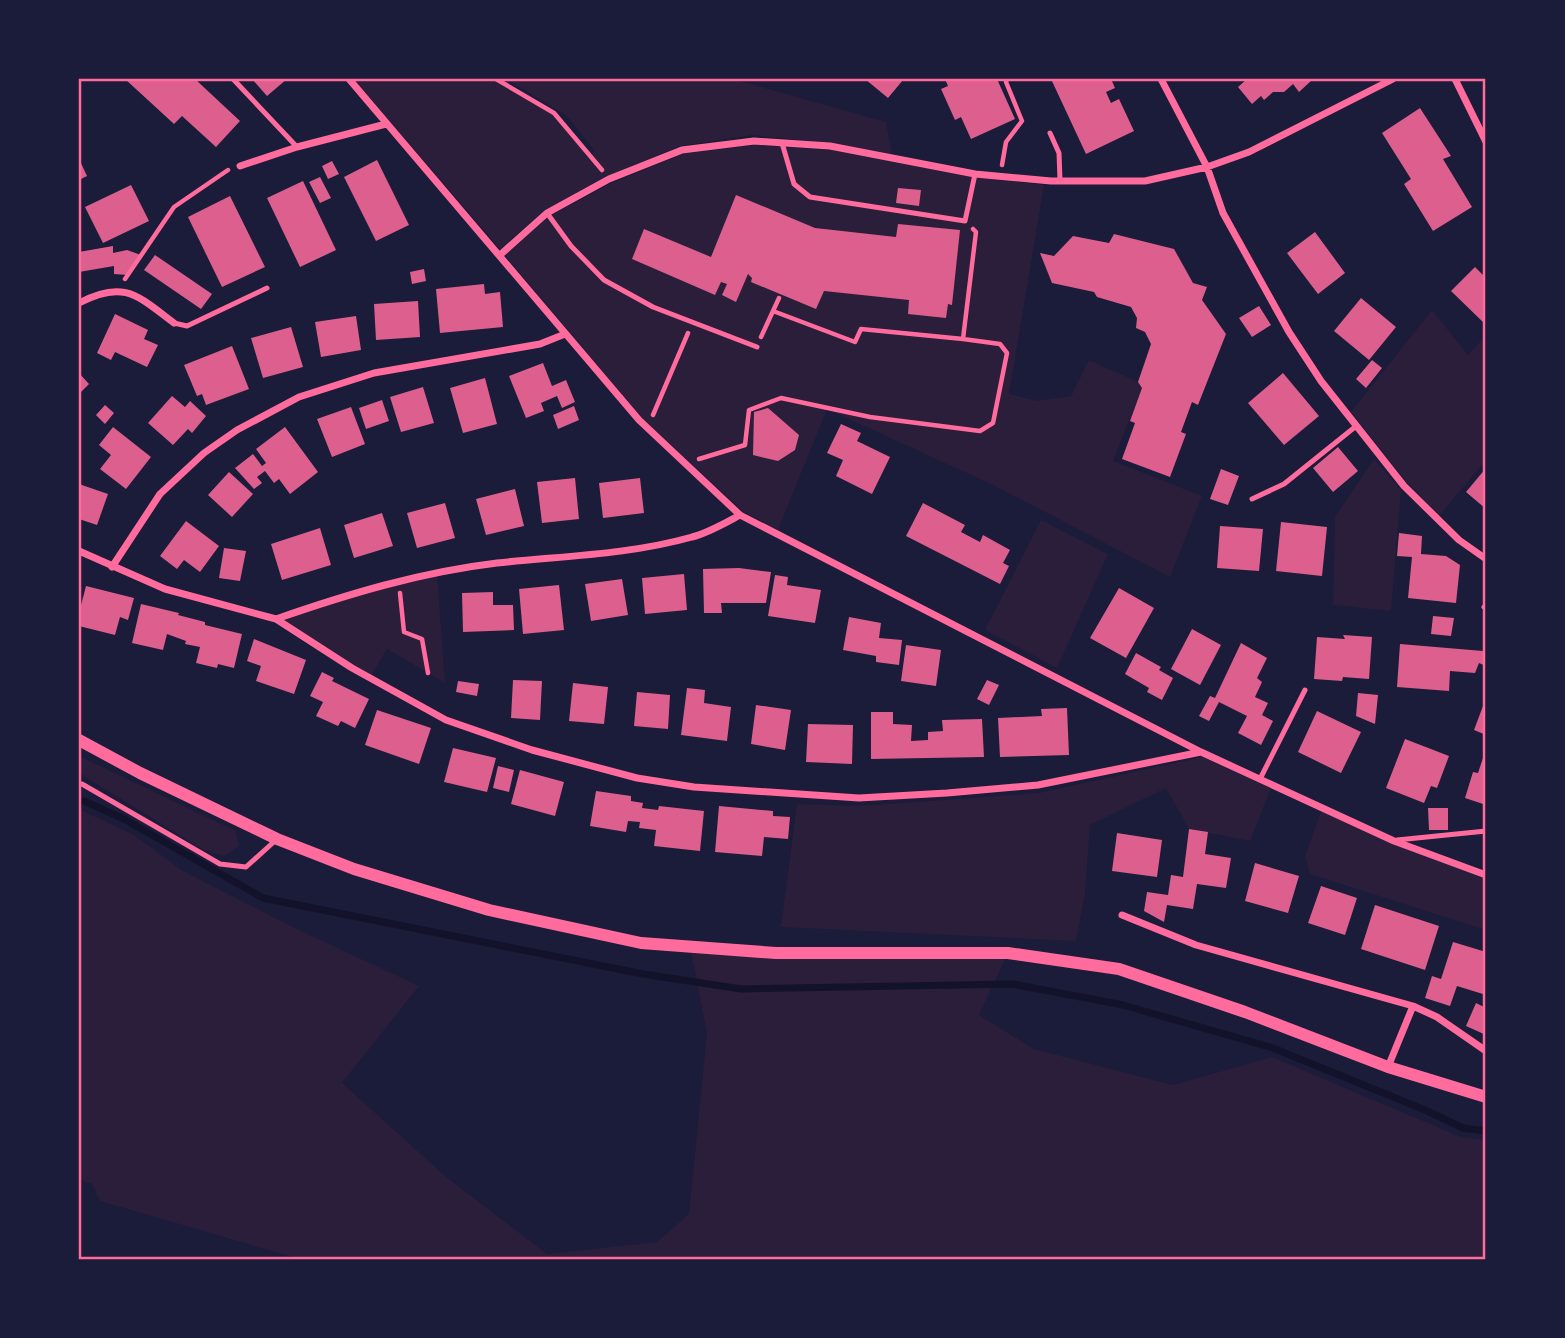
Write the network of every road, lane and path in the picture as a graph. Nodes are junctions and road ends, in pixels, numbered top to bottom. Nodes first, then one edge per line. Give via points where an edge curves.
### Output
1 (233, 79) edge
2 (349, 79) edge
3 (496, 79) edge
4 (1007, 79) edge
5 (1161, 79) edge
6 (1393, 79) edge
7 (1455, 79) edge
8 (386, 124) junction
9 (1050, 133) dead end
10 (1486, 142) edge
11 (782, 143) junction
12 (297, 147) junction
13 (240, 166) joint
14 (1207, 167) junction
15 (975, 173) junction
16 (1000, 176) junction
17 (609, 179) junction
18 (1060, 180) junction
19 (548, 213) junction
20 (965, 221) junction
21 (500, 255) junction
22 (267, 288) dead end
23 (116, 291) junction
24 (779, 298) dead end
25 (79, 303) edge
26 (773, 311) junction
27 (693, 322) junction
28 (174, 323) joint
29 (565, 334) junction
30 (963, 339) junction
31 (757, 347) joint
32 (1355, 427) junction
33 (647, 428) junction
34 (685, 463) junction
35 (1252, 499) dead end
36 (740, 515) junction
37 (79, 551) edge
38 (1486, 559) edge
39 (112, 567) junction
40 (399, 581) junction
41 (276, 619) junction
42 (428, 673) dead end
43 (1306, 690) dead end
44 (79, 740) edge
45 (1201, 752) junction
46 (1260, 779) junction
47 (82, 784) dead end
48 (1486, 831) edge
49 (278, 839) junction
50 (1394, 841) junction
51 (1486, 875) edge
52 (1122, 915) dead end
53 (1413, 1006) junction
54 (1486, 1051) edge
55 (1388, 1067) junction
56 (1486, 1097) edge

1 - 12 lane
2 - 8 street
3 - 17 path via 554,113
4 - 16 path via 1022,121 1006,142
5 - 14 street
6 - 14 street via 1249,152
7 - 10 street
8 - 12 street
8 - 21 street
9 - 18 lane via 1059,153
11 - 15 street via 830,146
11 - 17 street via 754,141 682,150
11 - 20 lane via 794,184 810,197
12 - 13 street
13 - 23 path via 222,172 174,207
14 - 18 street via 1146,181
14 - 32 street via 1223,213 1289,332
15 - 16 street
15 - 20 lane
16 - 18 street
17 - 19 street
19 - 21 street
19 - 27 lane via 571,246 604,280 653,307
20 - 30 path via 976,232
21 - 29 street
22 - 28 lane via 187,326
23 - 25 street
23 - 28 street via 137,296
24 - 26 path
26 - 30 path via 855,342 861,329
26 - 31 path
27 - 31 lane
27 - 33 path
29 - 33 street
29 - 39 street via 540,344 374,373 299,397 204,453 160,494
30 - 34 path via 1000,344 1007,353 993,423 980,431 870,417 781,398 749,410 745,445
32 - 35 lane via 1284,484
32 - 38 street via 1404,486 1459,540
33 - 34 street
34 - 36 street
36 - 40 street via 694,537 612,554 496,563
36 - 45 street
37 - 39 street
39 - 41 street via 165,589
40 - 41 street
40 - 42 path via 404,632 422,639
41 - 45 street via 446,720 624,775 694,787 859,798 947,793 1038,785
43 - 46 lane
44 - 49 street
45 - 46 street
46 - 50 street
47 - 49 lane via 220,863 246,867
48 - 50 lane
49 - 55 street via 354,869 489,910 641,943 776,953 1008,953 1119,969
50 - 51 street
52 - 53 street via 1196,945
53 - 54 street
53 - 55 street
55 - 56 street

